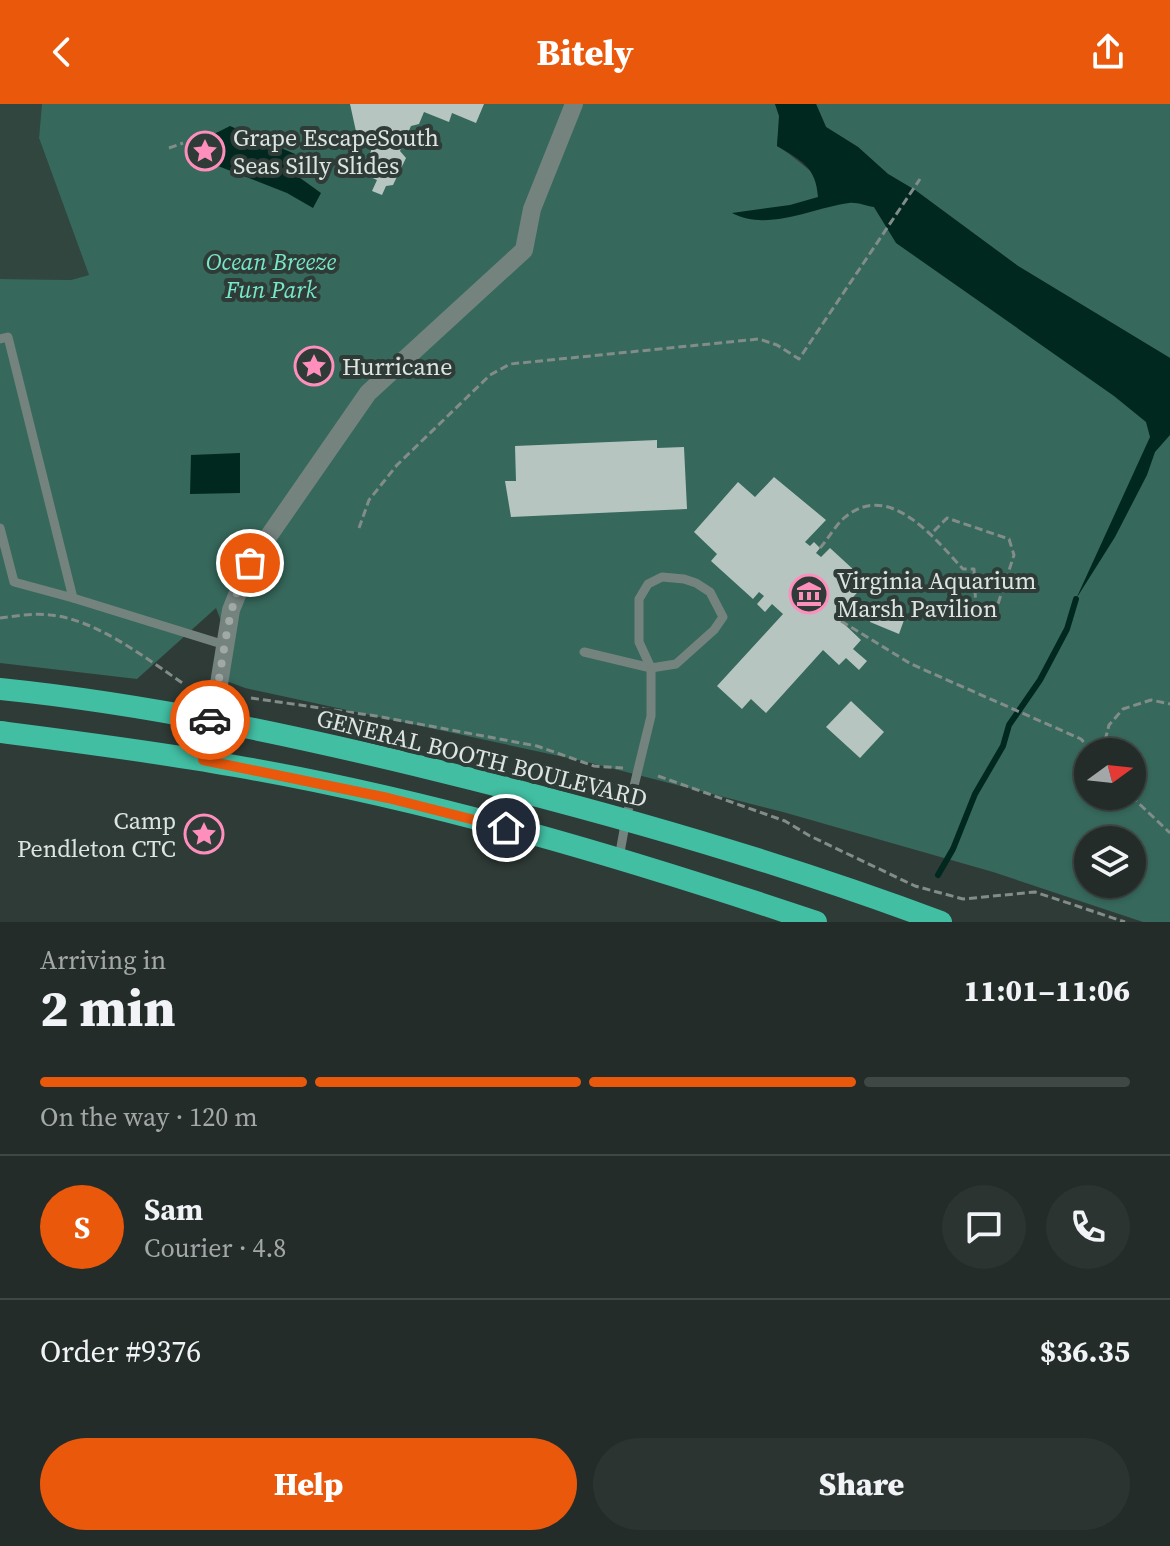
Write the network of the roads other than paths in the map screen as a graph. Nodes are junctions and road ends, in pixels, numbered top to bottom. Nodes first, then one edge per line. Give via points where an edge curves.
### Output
1 (574, 104) edge
2 (0, 339) edge
3 (0, 528) edge
4 (73, 598) junction
5 (225, 645) junction
6 (584, 652) dead end
7 (651, 668) junction
8 (0, 689) edge
9 (209, 721) junction
10 (0, 732) edge
11 (203, 760) junction
12 (626, 819) junction
13 (619, 858) junction
14 (816, 922) edge
15 (941, 922) edge

1 - 5 street via 532,209 524,250 368,393 250,563 231,610
2 - 4 lane via 8,337
3 - 4 lane via 14,582
4 - 5 lane
5 - 9 street
6 - 7 lane
7 - 7 lane via 676,664 714,630 723,617 710,592 696,583 662,577 648,584 639,599 639,642
7 - 12 lane via 651,716
8 - 9 highway, GENERAL BOOTH BOULEVARD
9 - 11 street
9 - 12 highway, GENERAL BOOTH BOULEVARD via 362,752
10 - 11 highway
11 - 13 highway via 388,798
12 - 13 lane
12 - 15 highway, GENERAL BOOTH BOULEVARD via 805,872
13 - 14 highway

